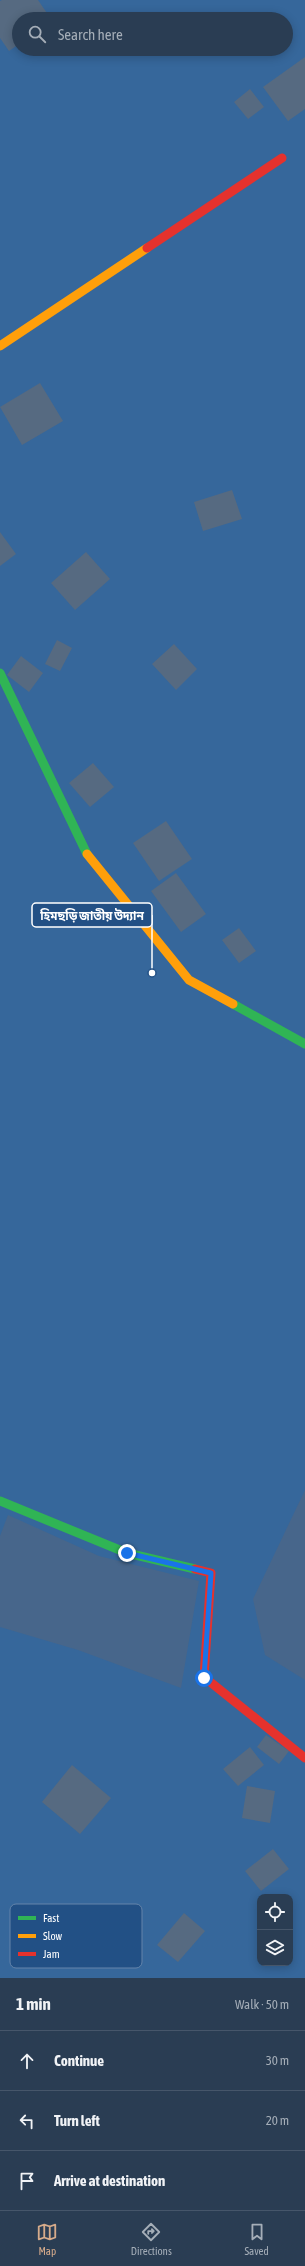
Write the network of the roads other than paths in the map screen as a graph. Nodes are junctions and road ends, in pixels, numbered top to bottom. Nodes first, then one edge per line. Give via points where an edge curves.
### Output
1 (282, 158) dead end
2 (0, 346) edge
3 (0, 673) edge
4 (305, 1044) edge
5 (0, 1501) edge
6 (305, 1758) edge

1 - 2 street
3 - 4 street via 90,860 189,980
5 - 6 street via 127,1553 211,1573 204,1678

